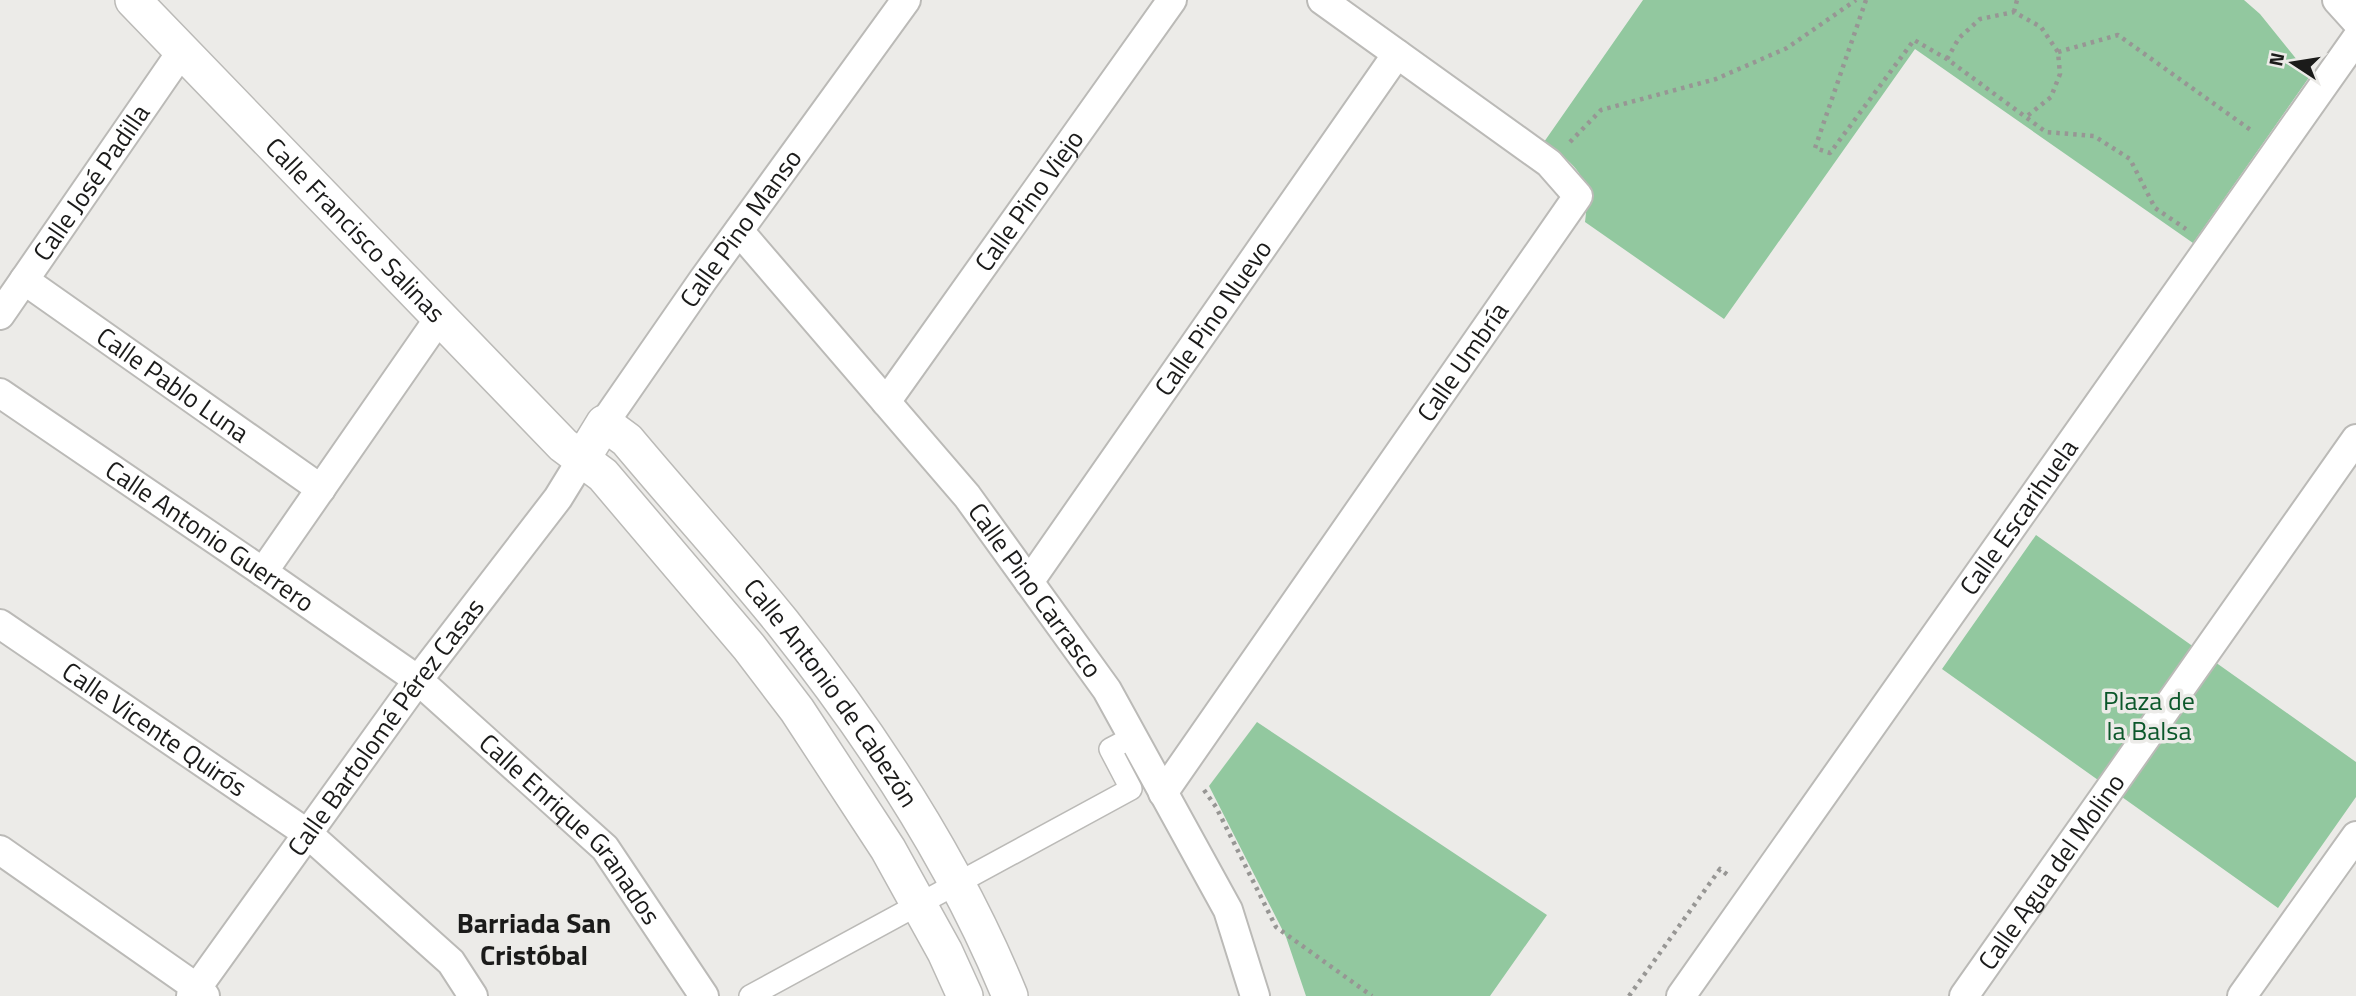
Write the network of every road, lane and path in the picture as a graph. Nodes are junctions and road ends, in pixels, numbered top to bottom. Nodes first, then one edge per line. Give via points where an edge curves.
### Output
1 (133, 0) edge
2 (906, 0) edge
3 (1172, 0) edge
4 (1322, 0) edge
5 (1856, 0) edge
6 (1866, 0) edge
7 (2017, 0) edge
8 (2337, 0) edge
9 (2014, 12) junction
10 (2356, 21) edge
11 (2356, 39) edge
12 (182, 51) junction
13 (2058, 52) junction
14 (1397, 54) junction
15 (1947, 60) junction
16 (2026, 117) junction
17 (2256, 133) dead end
18 (1549, 163) junction
19 (2194, 219) dead end
20 (739, 231) junction
21 (24, 280) junction
22 (0, 315) edge
23 (440, 317) junction
24 (0, 393) edge
25 (886, 402) junction
26 (604, 422) junction
27 (2356, 439) edge
28 (582, 459) junction
29 (321, 489) junction
30 (264, 572) junction
31 (1029, 582) junction
32 (0, 624) edge
33 (418, 680) junction
34 (1133, 737) junction
35 (1201, 785) dead end
36 (1163, 793) junction
37 (308, 834) junction
38 (2356, 836) edge
39 (0, 850) edge
40 (956, 885) junction
41 (919, 904) junction
42 (198, 993) edge
43 (473, 996) edge
44 (704, 996) edge
45 (750, 996) edge
46 (965, 996) edge
47 (1010, 996) edge
48 (1255, 996) edge
49 (1372, 996) edge
50 (1681, 996) edge
51 (1964, 996) edge
52 (2242, 996) edge

1 - 12 street, Calle Francisco Salinas
2 - 20 street, Calle Pino Manso
3 - 25 street, Calle Pino Viejo
4 - 14 street, Calle Umbría
5 - 18 path via 1787,48 1728,74 1601,110
6 - 15 path via 1815,148 1830,153 1914,40
7 - 9 path
8 - 10 street
9 - 13 path via 2041,27
9 - 15 path via 1980,19 1959,38
11 - 50 street, Calle Escarihuela
12 - 21 street, Calle José Padilla
12 - 23 street, Calle Francisco Salinas
13 - 16 path via 2060,74 2051,97
13 - 17 path via 2118,35
14 - 18 street, Calle Umbría
14 - 31 street, Calle Pino Nuevo
15 - 16 path
16 - 19 path via 2046,132 2094,136 2130,159 2155,208 2186,229
18 - 36 street, Calle Umbría via 1578,196
20 - 25 street, Calle Pino Carrasco
20 - 26 street, Calle Pino Manso
21 - 22 street, Calle José Padilla
21 - 29 street, Calle Pablo Luna
23 - 28 street, Calle Francisco Salinas
23 - 29 street
24 - 30 street, Calle Antonio Guerrero
25 - 31 street, Calle Pino Carrasco via 967,496
26 - 28 street, Calle Pino Manso
26 - 40 street, Calle Antonio de Cabezón via 627,440 750,583 832,688 881,758
27 - 51 street, Calle Agua del Molino
28 - 33 street, Calle Bartolomé Pérez Casas via 558,498
28 - 41 street, Calle Antonio de Cabezón via 622,497 797,710
29 - 30 street
30 - 33 street, Calle Antonio Guerrero
31 - 34 street, Calle Pino Carrasco via 1107,691
32 - 37 street, Calle Vicente Quirós
33 - 37 street, Calle Bartolomé Pérez Casas
33 - 44 street, Calle Enrique Granados via 605,848
34 - 36 street, Calle Pino Carrasco
34 - 40 street via 1110,749 1131,789
35 - 49 path via 1276,928
36 - 48 street, Calle Pino Carrasco via 1228,910
37 - 42 street, Calle Bartolomé Pérez Casas
37 - 43 street, Calle Vicente Quirós via 451,962
38 - 52 street
39 - 42 street
40 - 41 street
40 - 47 street, Calle Antonio de Cabezón
41 - 45 street
41 - 46 street, Calle Antonio de Cabezón

